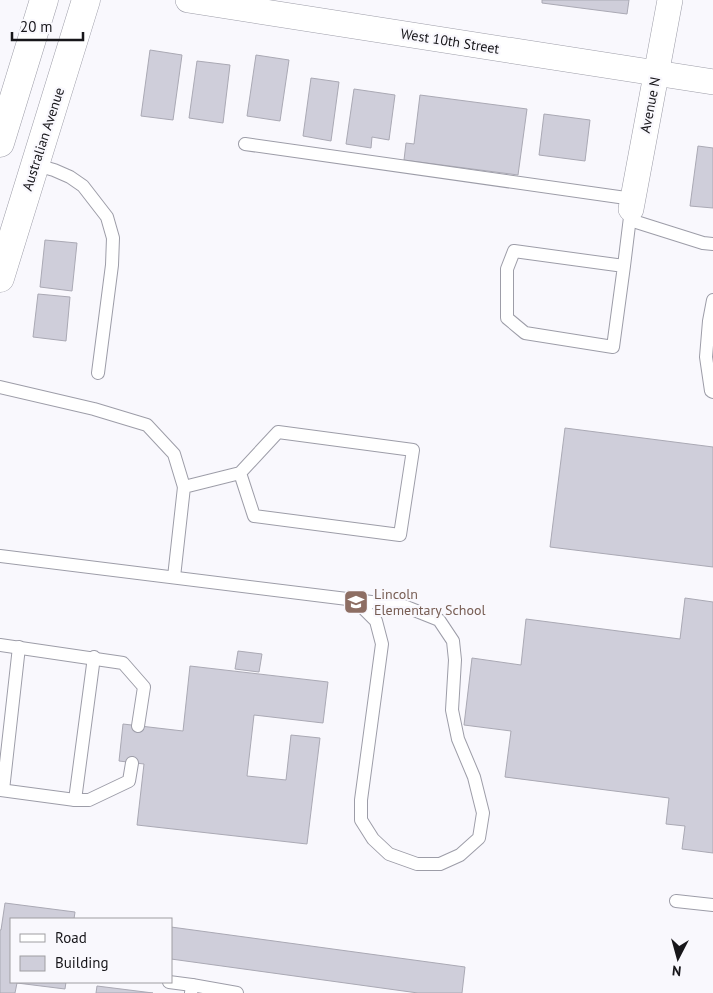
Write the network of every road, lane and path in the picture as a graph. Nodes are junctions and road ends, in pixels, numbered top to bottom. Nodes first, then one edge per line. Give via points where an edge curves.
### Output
1 (44, 0) edge
2 (86, 0) edge
3 (188, 0) edge
4 (670, 0) edge
5 (656, 73) junction
6 (713, 82) edge
7 (0, 143) edge
8 (245, 144) dead end
9 (36, 165) junction
10 (631, 209) junction
11 (708, 244) edge
12 (713, 255) edge
13 (624, 266) junction
14 (0, 278) edge
15 (713, 300) edge
16 (98, 373) dead end
17 (0, 387) edge
18 (713, 392) edge
19 (240, 473) junction
20 (184, 487) junction
21 (0, 556) edge
22 (174, 578) junction
23 (355, 600) junction
24 (0, 645) edge
25 (19, 648) junction
26 (94, 657) junction
27 (138, 726) dead end
28 (132, 763) dead end
29 (2, 790) edge
30 (75, 800) junction
31 (676, 901) dead end
32 (713, 905) edge
33 (172, 983) edge
34 (191, 989) edge
35 (237, 993) edge

1 - 7 main road
2 - 9 main road, Australian Avenue
3 - 5 street, West 10th Street
4 - 5 street, Avenue N
5 - 6 street, West 10th Street
5 - 10 street, Avenue N
8 - 10 lane
9 - 14 main road, Australian Avenue
9 - 16 lane via 73,178 107,216 113,238 112,265
10 - 11 lane
10 - 13 lane
11 - 12 lane
13 - 13 lane via 613,347 525,333 507,318 507,268 514,251
15 - 18 lane via 706,356
17 - 20 lane via 147,425 174,454
19 - 19 lane via 278,432 413,450 400,535 254,516
19 - 20 lane
20 - 22 lane
21 - 22 lane
22 - 23 lane
23 - 23 lane via 404,606 439,620 453,642 452,710 458,739 474,777 483,813 479,838 460,855 440,864 418,864 389,854 373,839 362,820 361,800 382,644 376,621
24 - 25 lane
25 - 26 lane
25 - 29 lane
26 - 27 lane via 123,663 144,686
26 - 30 lane
28 - 30 lane via 129,781 89,800
29 - 30 lane
31 - 32 lane
33 - 34 lane
34 - 35 lane

